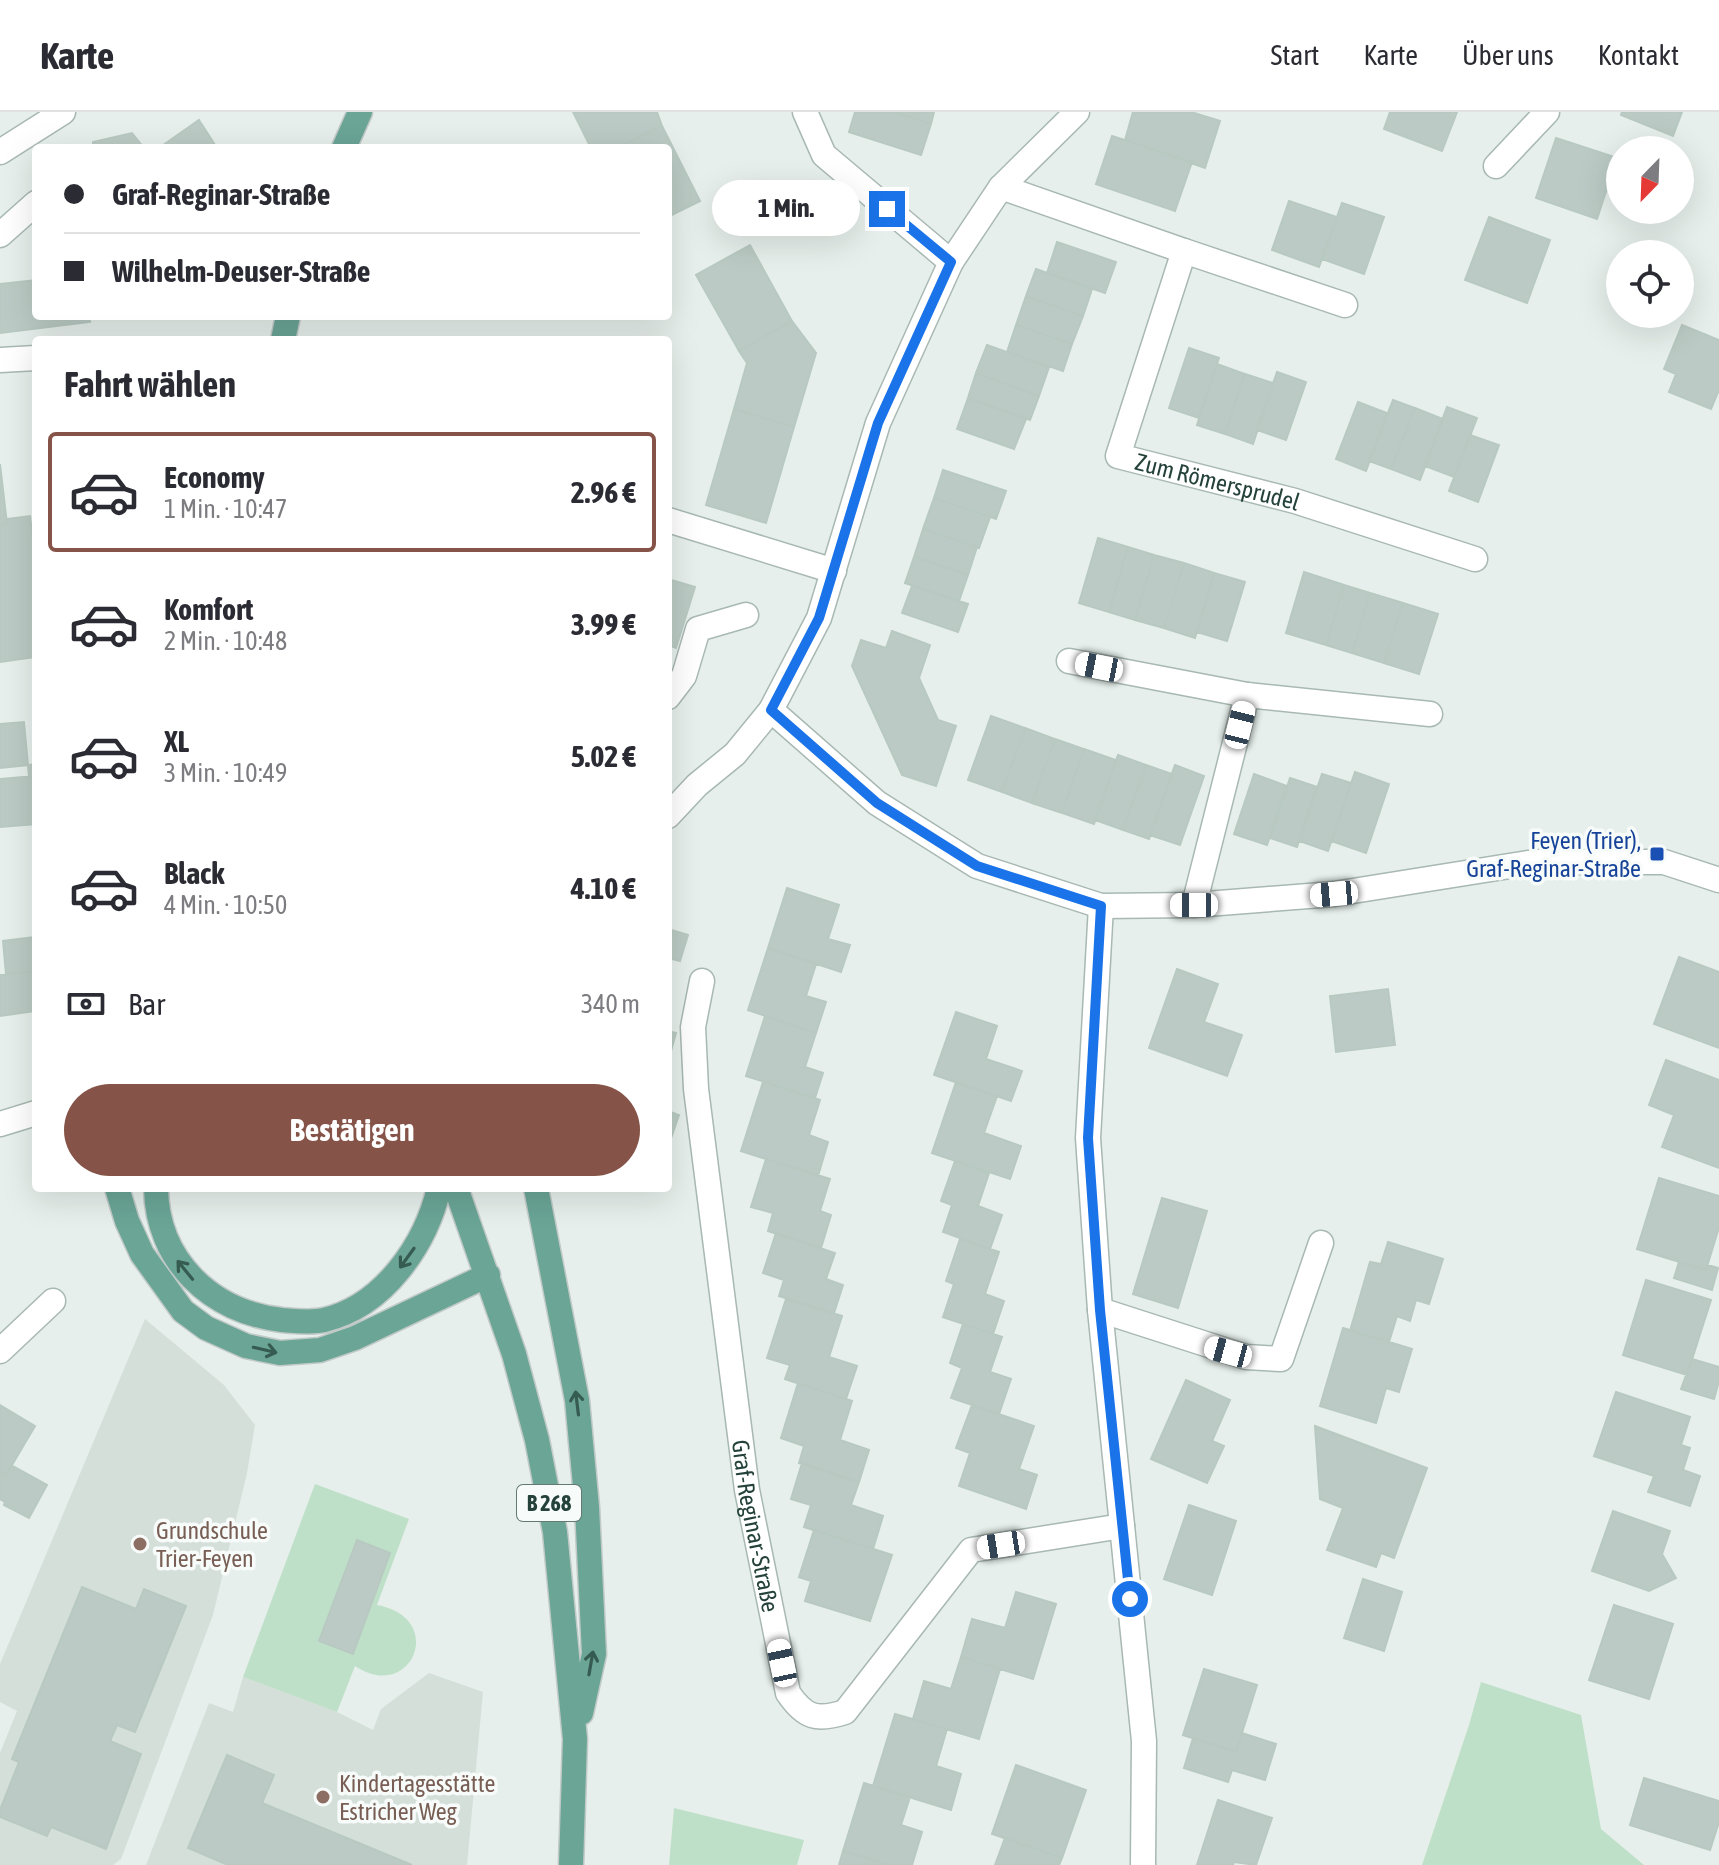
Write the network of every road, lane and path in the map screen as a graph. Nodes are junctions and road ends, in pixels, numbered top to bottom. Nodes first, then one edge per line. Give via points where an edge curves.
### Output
1 (63, 112) edge
2 (805, 112) edge
3 (1077, 112) edge
4 (1547, 112) edge
5 (356, 114) edge
6 (345, 144) edge
7 (0, 152) edge
8 (1496, 166) dead end
9 (1001, 187) junction
10 (32, 207) edge
11 (0, 235) edge
12 (1184, 251) junction
13 (951, 262) junction
14 (1345, 305) dead end
15 (32, 358) edge
16 (0, 360) edge
17 (672, 521) edge
18 (1475, 559) dead end
19 (834, 571) junction
20 (746, 615) dead end
21 (1069, 661) dead end
22 (672, 692) edge
23 (1247, 695) junction
24 (771, 710) junction
25 (1430, 714) dead end
26 (672, 812) edge
27 (1719, 880) edge
28 (1194, 905) junction
29 (1101, 906) junction
30 (702, 981) dead end
31 (32, 1114) edge
32 (0, 1124) edge
33 (118, 1192) edge
34 (156, 1192) edge
35 (438, 1192) edge
36 (457, 1192) edge
37 (537, 1192) edge
38 (1321, 1243) dead end
39 (488, 1275) junction
40 (53, 1301) dead end
41 (1100, 1310) junction
42 (0, 1351) edge
43 (1122, 1526) junction
44 (575, 1739) junction
45 (571, 1865) edge
46 (1143, 1865) edge

1 - 7 street
2 - 13 street via 824,155
3 - 9 street
4 - 8 street
5 - 6 main road
9 - 12 street
9 - 13 street
10 - 11 street
12 - 14 street
12 - 18 street, Zum Römersprudel via 1118,456 1295,501
13 - 19 street via 878,423
15 - 16 street
17 - 19 street
19 - 24 street via 819,618
20 - 22 street via 698,629 684,676
21 - 23 street
23 - 25 street
23 - 28 street
24 - 26 street via 735,754
24 - 29 street via 877,803 977,866
27 - 28 street via 1664,862 1535,862 1334,894
28 - 29 street
29 - 41 street via 1088,1138
30 - 43 street, Graf-Reginar-Straße via 693,1027 696,1089 747,1490 788,1693 797,1706 825,1719 845,1712 971,1550
31 - 32 street
33 -> 39 main road via 142,1254 163,1287 206,1328 246,1346 280,1353 320,1350
35 -> 34 main road via 419,1241 379,1290 325,1320 298,1322 244,1313 192,1279 165,1235
36 - 39 main road, B 268
44 -> 37 main road via 594,1654 587,1507 577,1400
38 - 41 street via 1281,1359 1234,1354
39 - 44 main road, B 268 via 518,1368 552,1517
40 - 42 street
41 - 43 street
43 - 46 street via 1144,1741
44 - 45 main road, B 268

